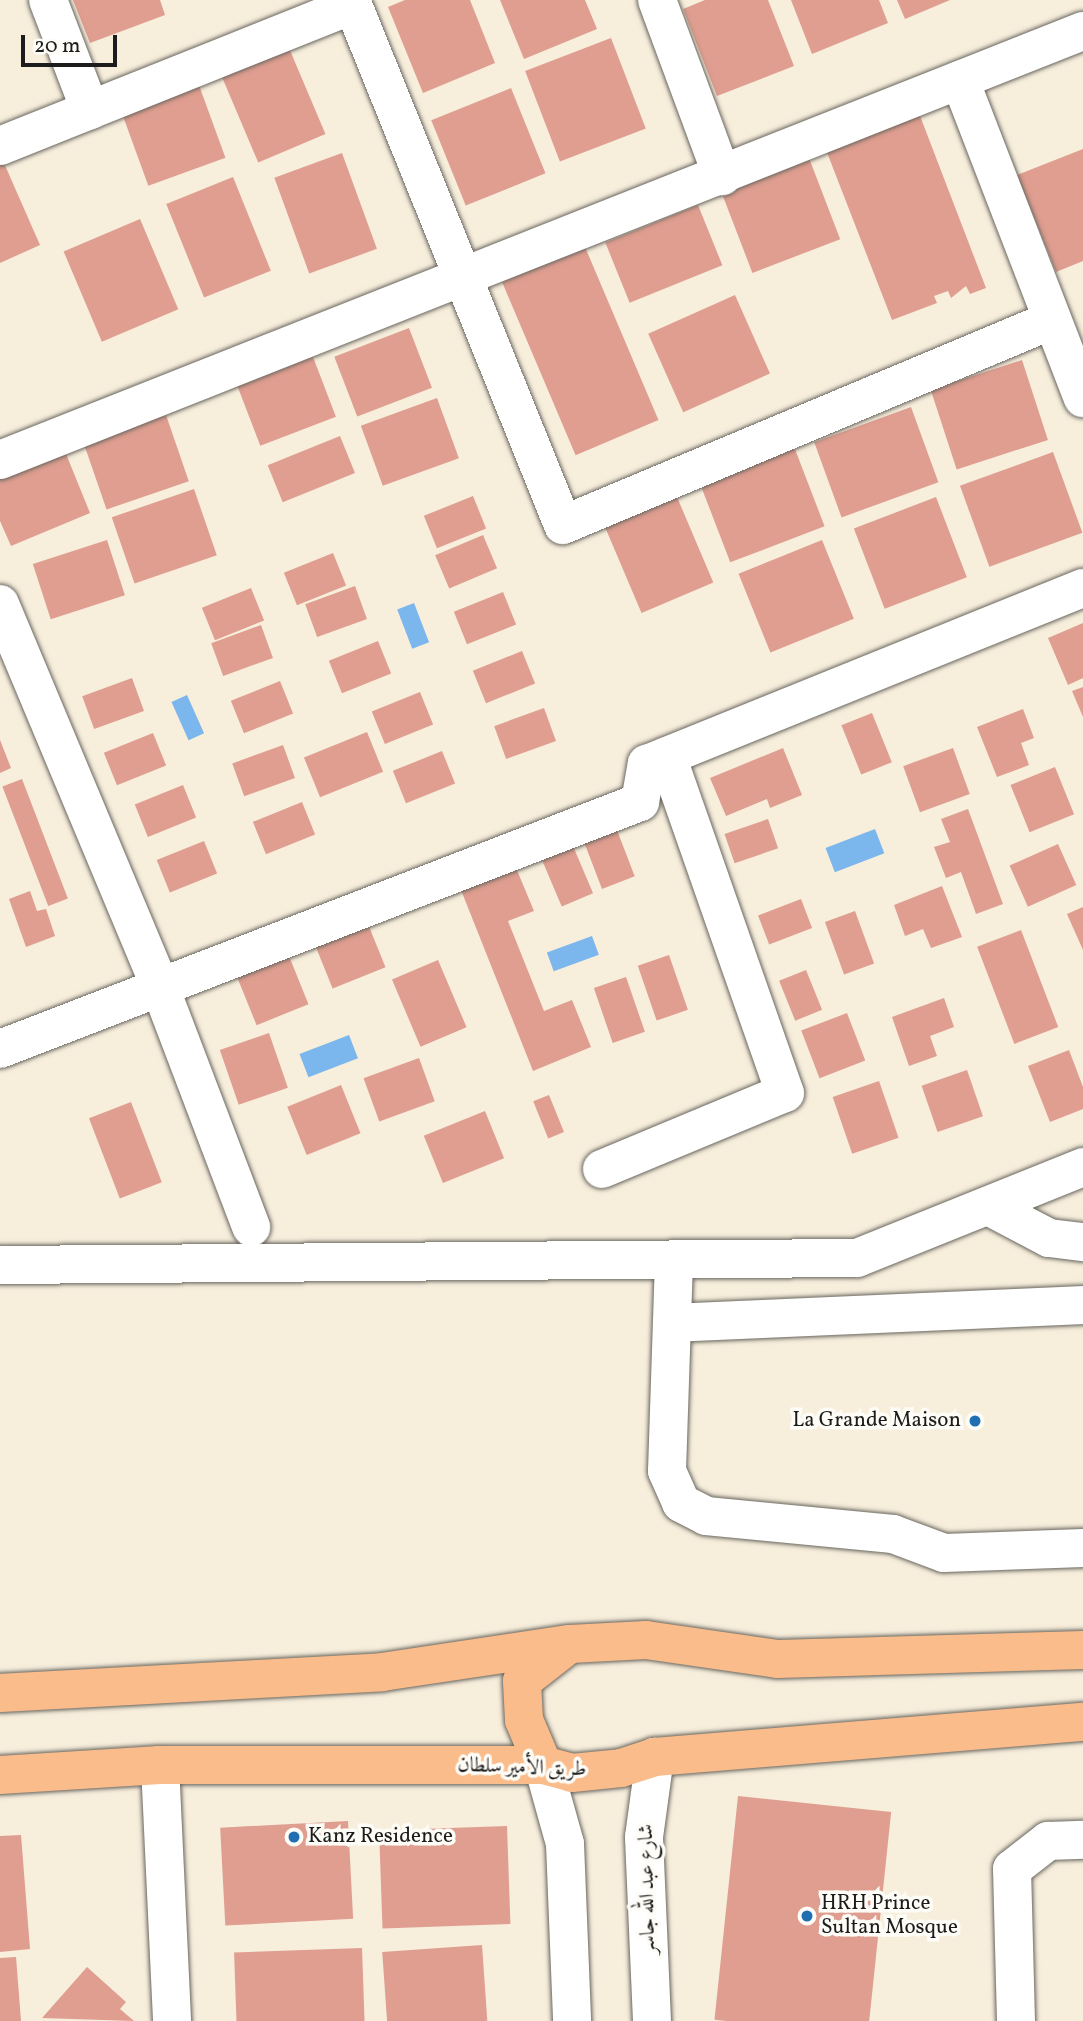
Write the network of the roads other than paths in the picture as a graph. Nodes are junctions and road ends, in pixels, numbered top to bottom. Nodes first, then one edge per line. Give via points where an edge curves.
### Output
1 (48, 0) edge
2 (657, 0) edge
3 (352, 3) edge
4 (1083, 31) edge
5 (960, 80) junction
6 (90, 110) junction
7 (0, 146) edge
8 (722, 176) junction
9 (464, 280) junction
10 (1052, 320) junction
11 (1083, 398) edge
12 (0, 460) edge
13 (1083, 588) edge
14 (0, 604) edge
15 (667, 756) junction
16 (160, 987) junction
17 (0, 1049) edge
18 (1083, 1167) edge
19 (602, 1168) dead end
20 (988, 1206) junction
21 (251, 1227) dead end
22 (1083, 1242) edge
23 (674, 1260) junction
24 (0, 1265) edge
25 (1083, 1305) edge
26 (672, 1323) junction
27 (1083, 1548) edge
28 (570, 1644) junction
29 (1083, 1650) edge
30 (0, 1693) edge
31 (1081, 1726) edge
32 (655, 1758) junction
33 (160, 1765) junction
34 (543, 1765) junction
35 (0, 1774) edge
36 (1083, 1840) edge
37 (172, 2021) edge
38 (572, 2021) edge
39 (652, 2021) edge
40 (1016, 2021) edge

1 - 6 street
2 - 8 street
3 - 6 street
3 - 9 street
4 - 5 street
5 - 8 street
5 - 10 street
6 - 7 street
8 - 9 street
9 - 10 street via 563,525
9 - 12 street
10 - 11 street
13 - 15 street
14 - 16 street
15 - 16 street via 647,764 640,802
15 - 19 street via 785,1093
16 - 17 street
16 - 21 street
18 - 20 street
20 - 22 street via 1049,1238
20 - 23 street via 857,1258
23 - 24 street
23 - 26 street
25 - 26 street
26 - 27 street via 667,1471 681,1503 706,1516 893,1534 944,1553
28 - 29 main road via 646,1640 778,1659
28 - 30 main road via 382,1672
28 - 34 main road via 522,1681 524,1720
31 - 32 main road, طريق الأمير سلطان
32 - 34 main road, طريق الأمير سلطان via 621,1769 572,1773
32 - 39 street, شارع عبد الله جاسر via 644,1837
33 - 34 main road, طريق الأمير سلطان
33 - 35 main road, طريق الأمير سلطان
33 - 37 street
34 - 38 street via 565,1844
36 - 40 street via 1048,1841 1012,1870

